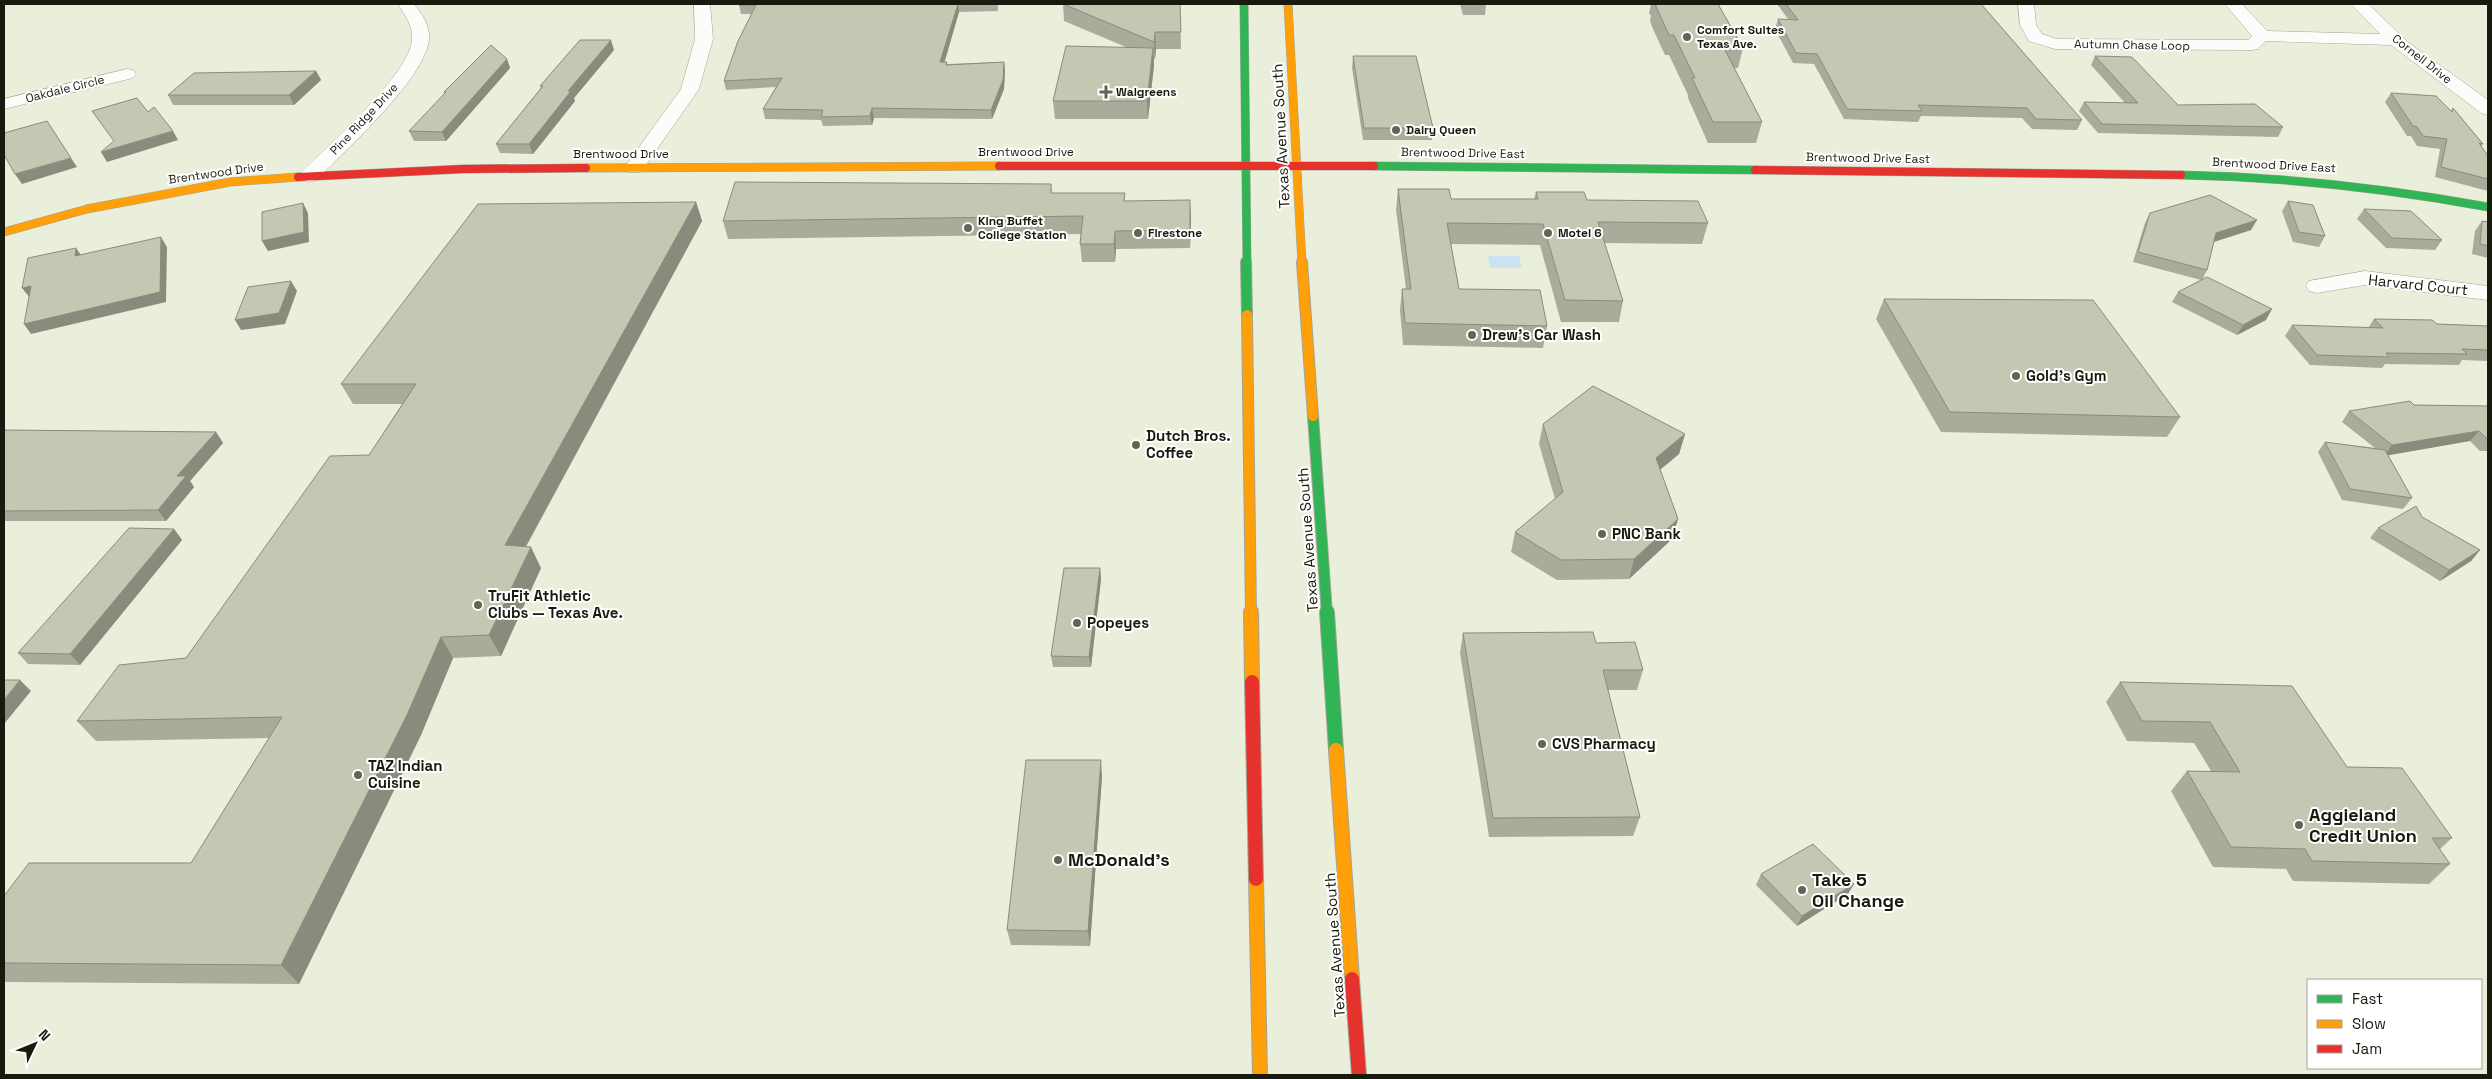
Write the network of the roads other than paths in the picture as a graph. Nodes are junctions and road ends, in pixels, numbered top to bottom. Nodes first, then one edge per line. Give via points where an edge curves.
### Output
1 (406, 4) edge
2 (702, 4) edge
3 (1244, 4) edge
4 (1288, 4) edge
5 (2026, 4) edge
6 (2233, 4) edge
7 (2359, 4) edge
8 (2262, 36) junction
9 (2396, 40) junction
10 (127, 74) dead end
11 (4, 104) edge
12 (2488, 108) edge
13 (1245, 164) junction
14 (1297, 165) junction
15 (634, 168) junction
16 (310, 176) junction
17 (2488, 207) edge
18 (4, 232) edge
19 (2317, 286) dead end
20 (2488, 293) edge
21 (1260, 1075) edge
22 (1359, 1075) edge

1 - 16 street, Pine Ridge Drive via 416,17 421,32 420,46 402,79
2 - 15 street via 704,39 690,88
3 - 13 main road
4 - 14 main road, Texas Avenue South
5 - 8 street, Autumn Chase Loop via 2028,25 2035,37 2055,44 2252,45
6 - 8 street
7 - 9 street, Cornell Drive
8 - 9 street, Autumn Chase Loop
9 - 12 street, Cornell Drive
10 - 11 street, Oakdale Circle
13 - 14 main road, Brentwood Drive East
13 - 15 main road, Brentwood Drive
13 - 21 main road
14 - 17 main road, Brentwood Drive East via 2255,176 2380,188
14 - 22 main road, Texas Avenue South
15 - 16 main road, Brentwood Drive
16 - 18 main road, Brentwood Drive via 230,182 152,196
19 - 20 street, Harvard Court via 2365,278

